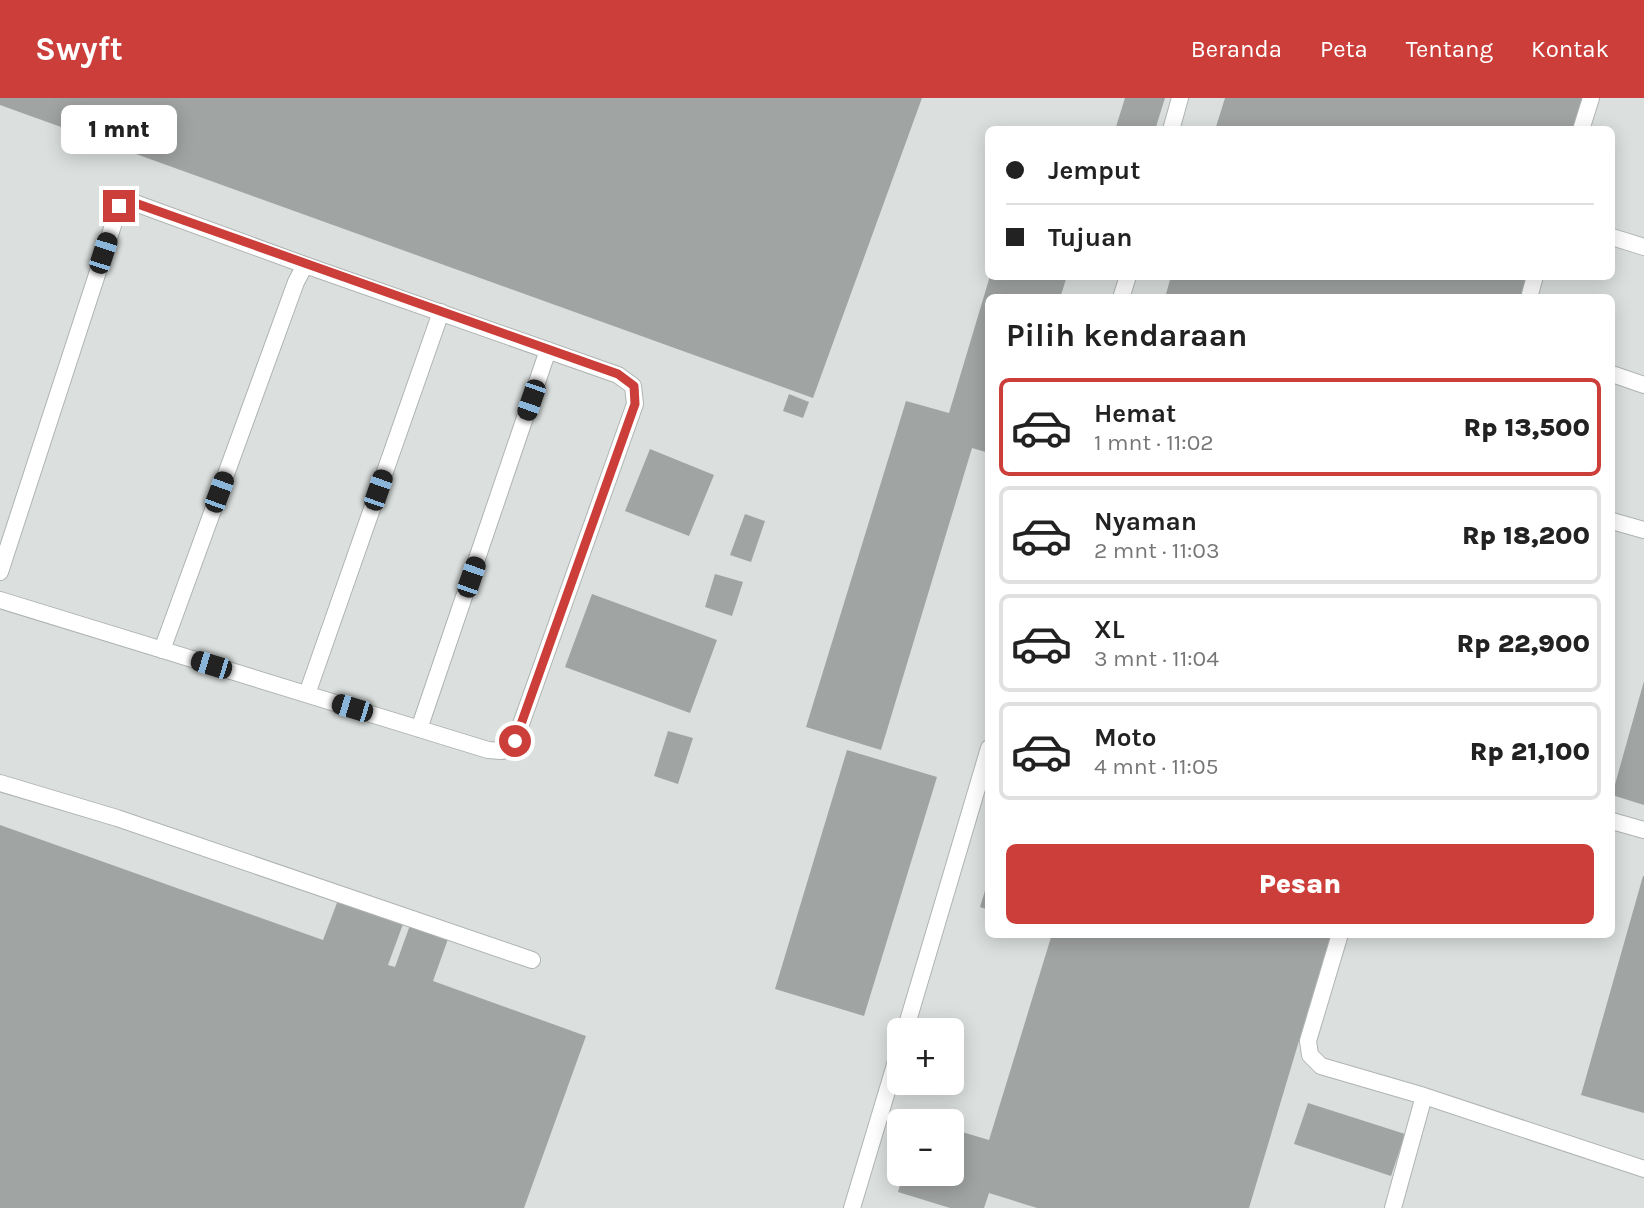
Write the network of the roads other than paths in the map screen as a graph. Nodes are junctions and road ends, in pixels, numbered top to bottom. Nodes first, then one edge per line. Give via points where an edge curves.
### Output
1 (1181, 98) edge
2 (1591, 98) edge
3 (1172, 126) edge
4 (1582, 126) edge
5 (1615, 238) edge
6 (1644, 247) edge
7 (305, 265) junction
8 (440, 312) junction
9 (548, 350) junction
10 (1615, 375) edge
11 (1644, 385) edge
12 (1615, 522) edge
13 (1644, 530) edge
14 (0, 572) edge
15 (0, 600) edge
16 (162, 650) junction
17 (306, 694) junction
18 (419, 729) junction
19 (985, 761) edge
20 (0, 783) edge
21 (1615, 822) edge
22 (1644, 830) edge
23 (1339, 938) edge
24 (532, 960) dead end
25 (909, 1018) edge
26 (887, 1091) edge
27 (1424, 1096) junction
28 (1644, 1169) edge
29 (852, 1208) edge
30 (1394, 1208) edge

1 - 3 lane
2 - 4 lane
5 - 6 lane
7 - 8 lane
7 - 14 lane via 135,203 119,206
7 - 16 lane
8 - 9 lane
8 - 17 lane
9 - 18 lane
9 - 18 lane via 618,374 634,386 635,404 515,741 502,751 488,750
10 - 11 lane
12 - 13 lane
15 - 16 lane
16 - 17 lane
17 - 18 lane
19 - 25 lane
20 - 24 lane via 117,818
21 - 22 lane
23 - 27 lane via 1308,1041 1310,1055 1321,1066
26 - 29 lane
27 - 28 lane
27 - 30 lane

